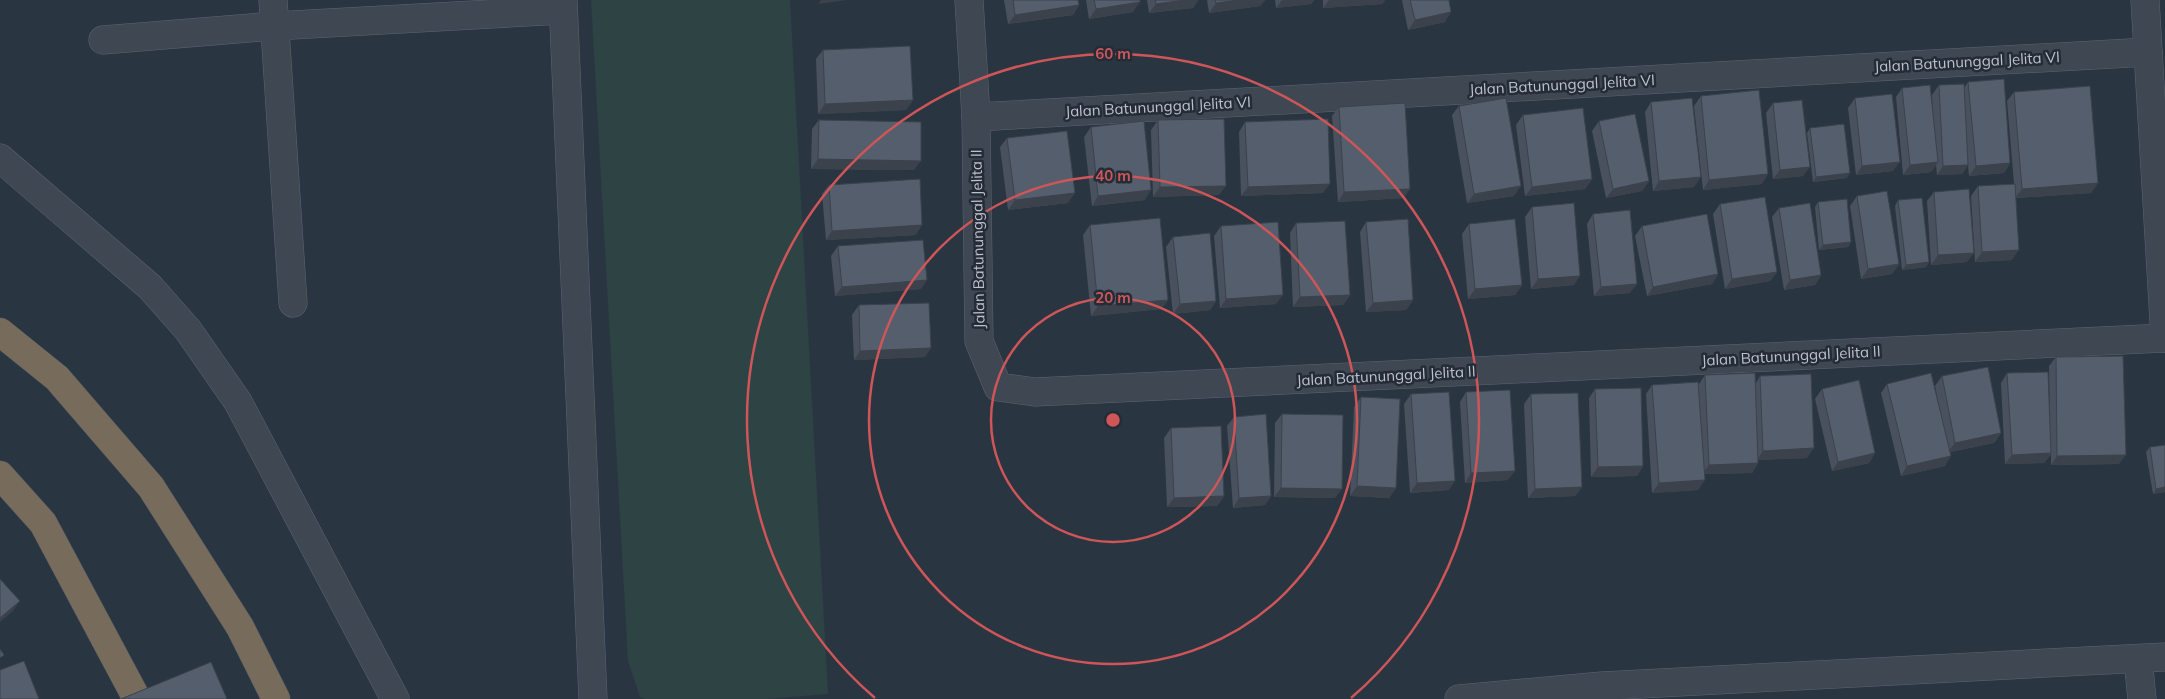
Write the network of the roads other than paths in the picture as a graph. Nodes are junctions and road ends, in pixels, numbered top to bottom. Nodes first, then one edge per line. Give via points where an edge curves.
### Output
1 (969, 0) edge
2 (2145, 0) edge
3 (563, 5) edge
4 (273, 13) edge
5 (103, 40) dead end
6 (2148, 52) junction
7 (976, 117) junction
8 (0, 158) edge
9 (293, 303) dead end
10 (0, 332) edge
11 (2165, 338) edge
12 (0, 475) edge
13 (2165, 657) edge
14 (2138, 659) junction
15 (1645, 692) edge
16 (137, 699) edge
17 (276, 699) edge
18 (395, 699) edge
19 (593, 699) edge
20 (1459, 699) edge
21 (2142, 699) edge

1 - 7 street, Jalan Batununggal Jelita II
2 - 6 street
3 - 4 street
3 - 19 street
4 - 5 street
4 - 9 street
6 - 7 street, Jalan Batununggal Jelita VI
6 - 11 street
7 - 11 street, Jalan Batununggal Jelita II via 979,341 998,387 1036,392
8 - 18 street via 150,286 188,330 238,402
10 - 17 highway via 57,378 151,487 240,627
12 - 16 highway via 43,523
13 - 14 street
14 - 15 street
14 - 21 street
15 - 20 street via 1602,686

